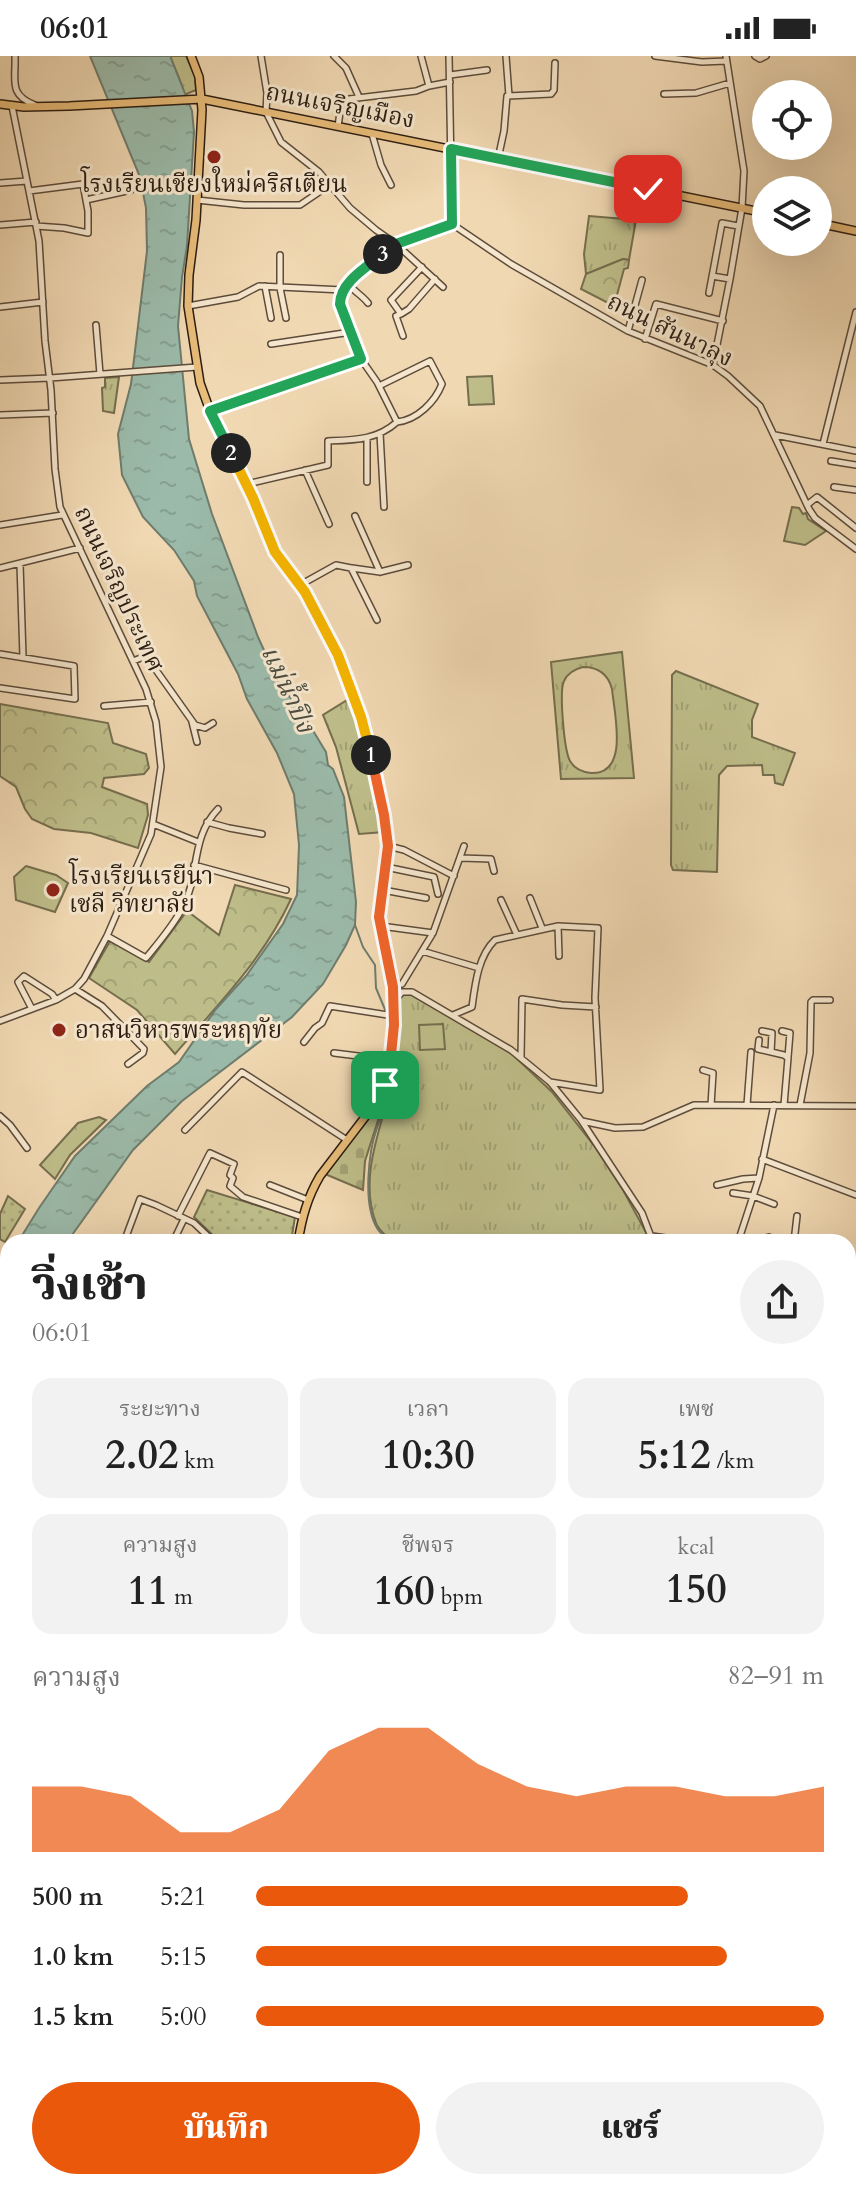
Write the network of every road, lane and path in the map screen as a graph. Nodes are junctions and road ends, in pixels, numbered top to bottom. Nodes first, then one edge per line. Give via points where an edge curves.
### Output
1 (15, 56) edge
2 (191, 56) edge
3 (261, 56) edge
4 (334, 56) edge
5 (421, 56) edge
6 (449, 56) edge
7 (506, 56) edge
8 (655, 56) edge
9 (755, 56) edge
10 (766, 56) edge
11 (726, 59) edge
12 (555, 63) dead end
13 (487, 70) dead end
14 (199, 77) junction
15 (450, 78) junction
16 (730, 83) junction
17 (429, 86) junction
18 (15, 90) junction
19 (664, 94) dead end
20 (509, 96) junction
21 (359, 97) junction
22 (188, 99) junction
23 (202, 99) junction
24 (0, 104) edge
25 (12, 106) junction
26 (39, 106) junction
27 (266, 112) junction
28 (338, 126) junction
29 (371, 133) junction
30 (451, 149) junction
31 (498, 159) junction
32 (27, 181) junction
33 (0, 183) edge
34 (331, 184) junction
35 (391, 185) dead end
36 (131, 190) dead end
37 (29, 191) junction
38 (86, 200) junction
39 (197, 200) junction
40 (742, 208) junction
41 (752, 210) edge
42 (36, 224) junction
43 (452, 224) junction
44 (0, 225) edge
45 (739, 226) junction
46 (832, 226) edge
47 (856, 231) edge
48 (396, 244) junction
49 (280, 255) dead end
50 (422, 267) junction
51 (712, 276) junction
52 (435, 279) junction
53 (730, 279) junction
54 (642, 280) dead end
55 (348, 283) junction
56 (265, 286) junction
57 (443, 287) dead end
58 (280, 288) junction
59 (343, 290) junction
60 (709, 293) dead end
61 (43, 302) junction
62 (368, 303) dead end
63 (188, 306) junction
64 (0, 307) edge
65 (856, 312) edge
66 (401, 314) junction
67 (271, 318) dead end
68 (286, 318) dead end
69 (723, 321) junction
70 (96, 325) dead end
71 (628, 331) junction
72 (351, 332) junction
73 (403, 336) dead end
74 (853, 337) edge
75 (645, 339) junction
76 (271, 344) dead end
77 (361, 359) junction
78 (713, 365) junction
79 (194, 367) junction
80 (100, 374) junction
81 (50, 378) junction
82 (0, 380) edge
83 (379, 386) junction
84 (210, 411) junction
85 (53, 413) junction
86 (0, 415) edge
87 (397, 422) junction
88 (380, 433) junction
89 (774, 435) junction
90 (367, 439) junction
91 (823, 444) junction
92 (856, 451) edge
93 (831, 461) dead end
94 (856, 465) edge
95 (305, 470) junction
96 (367, 482) dead end
97 (247, 484) junction
98 (834, 487) dead end
99 (856, 490) edge
100 (807, 505) junction
101 (384, 507) dead end
102 (62, 515) junction
103 (355, 516) dead end
104 (329, 524) dead end
105 (0, 525) edge
106 (856, 528) edge
107 (71, 531) junction
108 (80, 548) junction
109 (856, 549) edge
110 (69, 551) junction
111 (20, 564) junction
112 (408, 565) dead end
113 (0, 568) edge
114 (351, 568) junction
115 (380, 572) junction
116 (300, 585) junction
117 (377, 620) dead end
118 (0, 654) edge
119 (23, 657) junction
120 (133, 661) junction
121 (0, 688) edge
122 (151, 702) junction
123 (104, 706) dead end
124 (192, 721) junction
125 (213, 723) dead end
126 (197, 742) dead end
127 (218, 809) dead end
128 (207, 822) junction
129 (153, 824) junction
130 (262, 834) dead end
131 (198, 842) junction
132 (388, 846) junction
133 (464, 846) dead end
134 (461, 858) junction
135 (194, 865) junction
136 (386, 867) junction
137 (494, 871) dead end
138 (454, 876) junction
139 (286, 890) dead end
140 (382, 890) junction
141 (438, 894) dead end
142 (426, 898) dead end
143 (530, 898) dead end
144 (501, 900) dead end
145 (380, 925) junction
146 (558, 926) junction
147 (542, 928) junction
148 (433, 933) junction
149 (107, 936) junction
150 (517, 936) junction
151 (422, 951) junction
152 (559, 956) dead end
153 (479, 968) junction
154 (391, 975) junction
155 (402, 984) junction
156 (75, 989) junction
157 (412, 992) junction
158 (56, 1000) junction
159 (830, 1000) dead end
160 (394, 1001) junction
161 (596, 1007) junction
162 (32, 1009) junction
163 (453, 1015) junction
164 (390, 1016) junction
165 (0, 1021) edge
166 (762, 1031) dead end
167 (782, 1031) dead end
168 (759, 1040) dead end
169 (304, 1042) dead end
170 (751, 1052) dead end
171 (771, 1052) junction
172 (334, 1053) dead end
173 (521, 1057) junction
174 (788, 1058) junction
175 (390, 1060) junction
176 (128, 1064) dead end
177 (703, 1070) dead end
178 (550, 1082) junction
179 (855, 1103) edge
180 (711, 1105) junction
181 (747, 1105) junction
182 (774, 1105) junction
183 (784, 1105) junction
184 (800, 1105) junction
185 (0, 1116) edge
186 (581, 1120) junction
187 (185, 1130) dead end
188 (347, 1140) junction
189 (27, 1148) dead end
190 (762, 1159) junction
191 (759, 1178) junction
192 (270, 1185) dead end
193 (717, 1185) dead end
194 (733, 1193) dead end
195 (856, 1195) edge
196 (753, 1196) junction
197 (308, 1200) junction
198 (774, 1204) dead end
199 (797, 1216) dead end
200 (181, 1217) junction
201 (302, 1217) junction
202 (127, 1234) edge
203 (176, 1234) edge
204 (206, 1234) edge
205 (299, 1234) edge
206 (651, 1234) edge
207 (741, 1234) edge
208 (795, 1234) edge

1 - 18 street
2 - 14 main road
3 - 27 street
4 - 21 street
5 - 17 street
6 - 15 street
7 - 20 street
8 - 11 street via 702,62
9 - 10 street
11 - 16 street
12 - 20 street via 551,94
13 - 15 street
14 - 22 main road
14 - 23 main road
15 - 17 street
15 - 30 street
16 - 19 street via 696,93
16 - 40 street via 744,171
17 - 21 street
18 - 24 street
18 - 26 street via 20,99
20 - 31 street
21 - 28 street via 344,102
22 - 23 main road, ถนนเจริญเมือง
22 - 26 main road, ถนนเจริญเมือง
23 - 27 main road, ถนนเจริญเมือง
23 - 39 main road
24 - 25 main road, ถนนเจริญเมือง
25 - 26 main road, ถนนเจริญเมือง
25 - 32 street, ถนนเจริญประเทศ
27 - 28 main road, ถนนเจริญเมือง
27 - 34 street via 284,146
28 - 29 main road, ถนนเจริญเมือง
29 - 30 main road, ถนนเจริญเมือง
29 - 35 street
30 - 31 main road, ถนนเจริญเมือง
30 - 43 street
31 - 40 main road, ถนนเจริญเมือง
32 - 33 street
32 - 37 street, ถนนเจริญประเทศ
34 - 39 street via 300,205
34 - 48 street via 350,208
36 - 38 street
37 - 38 street via 83,184
37 - 42 street, ถนนเจริญประเทศ
38 - 42 street via 88,233
39 - 63 main road
40 - 41 main road, ถนนเจริญเมือง
40 - 45 street
42 - 44 street
42 - 61 street, ถนนเจริญประเทศ
43 - 48 street
43 - 71 street, ถนน สันนาลุง
45 - 51 street via 722,223
45 - 53 street
46 - 47 main road
48 - 50 street
48 - 55 street
49 - 58 street
50 - 52 street
50 - 66 street via 391,300
51 - 53 street
51 - 60 street
52 - 57 street
52 - 66 street
53 - 69 street
54 - 71 street
55 - 59 street
55 - 62 street
56 - 58 street
56 - 63 street
56 - 67 street
58 - 59 street
58 - 68 street
59 - 72 street via 340,304
61 - 64 street
61 - 81 street, ถนนเจริญประเทศ
63 - 79 main road
65 - 74 street
66 - 73 street via 396,316
69 - 75 street via 656,304
69 - 78 street
70 - 80 street
71 - 75 street, ถนน สันนาลุง
72 - 76 street
72 - 77 street
74 - 91 street
75 - 78 street, ถนน สันนาลุง
77 - 83 street
77 - 84 street
78 - 89 street, ถนน สันนาลุง via 760,406
79 - 80 street
79 - 84 main road
80 - 81 street
81 - 82 street
81 - 85 street, ถนนเจริญประเทศ
83 - 87 street
83 - 87 street via 430,361 442,382 428,407
84 - 97 main road
85 - 86 street
85 - 102 street, ถนนเจริญประเทศ
87 - 88 street
88 - 90 street
88 - 101 street
89 - 91 street
89 - 100 street, ถนน สันนาลุง
90 - 95 street via 328,441 328,465
90 - 96 street
91 - 92 street
93 - 94 street
95 - 97 street
95 - 104 street
97 - 116 main road via 275,552
98 - 99 street
100 - 106 street via 817,497
100 - 109 street, ถนน สันนาลุง via 815,518
102 - 105 street
102 - 107 street, ถนนเจริญประเทศ
103 - 115 street
107 - 108 street, ถนนเจริญประเทศ
107 - 110 street
108 - 110 street
108 - 120 street, ถนนเจริญประเทศ
110 - 111 street
111 - 113 street
111 - 119 street
112 - 115 street
114 - 115 street
114 - 116 street via 336,565
114 - 117 street
116 - 132 main road via 338,655 361,717
118 - 119 street
119 - 121 street via 74,666 75,699
120 - 122 street, ถนนเจริญประเทศ
120 - 124 street via 146,656
122 - 123 street
122 - 129 street, ถนนเจริญประเทศ via 161,751
124 - 125 street via 202,728
124 - 126 street
127 - 128 street
128 - 130 street
128 - 131 street
129 - 131 street
129 - 149 street, ถนนเจริญประเทศ
131 - 135 street
132 - 136 main road
132 - 138 street
133 - 134 street
134 - 137 street via 491,859
134 - 138 street
135 - 139 street
135 - 149 street via 184,906 146,958
136 - 140 main road
136 - 141 street via 434,877
138 - 148 street
140 - 142 street
140 - 145 main road
143 - 147 street
144 - 150 street
145 - 148 street
145 - 154 main road
146 - 147 street
146 - 152 street
146 - 161 street via 598,928
147 - 150 street
148 - 151 street
149 - 156 street, ถนนเจริญประเทศ
150 - 153 street via 492,942
151 - 153 street
151 - 155 street
153 - 163 street via 472,1007
154 - 155 street
154 - 160 main road
155 - 157 street
156 - 158 street, ถนนเจริญประเทศ
156 - 176 street via 102,1006 144,1049
157 - 160 street via 402,992
157 - 163 street
158 - 162 street, ถนนเจริญประเทศ
158 - 162 street via 24,976 18,982
159 - 184 street via 811,1002 810,1053
160 - 164 main road
161 - 173 street via 522,999
161 - 178 street via 600,1090
162 - 165 street, ถนนเจริญประเทศ
163 - 173 street
164 - 169 street via 330,1006
164 - 175 main road
166 - 171 street via 772,1033
167 - 174 street via 790,1033
168 - 171 street via 758,1049
170 - 181 street
171 - 174 street
172 - 175 street
173 - 178 street
174 - 183 street
175 - 188 main road via 375,1104
177 - 180 street via 713,1073
178 - 186 street
179 - 184 street
180 - 181 street
180 - 186 street via 694,1105 643,1127 615,1128
181 - 182 street
182 - 183 street
182 - 190 street
183 - 184 street
185 - 189 street
186 - 206 street
187 - 188 street via 242,1072
188 - 197 main road
190 - 191 street
190 - 195 street
191 - 193 street
191 - 196 street
192 - 197 street
194 - 196 street
196 - 198 street
196 - 207 street
197 - 201 main road
199 - 208 street
200 - 201 street via 210,1153 234,1164 230,1186 243,1197
200 - 202 street via 140,1199
200 - 203 street
200 - 204 street
201 - 205 main road

